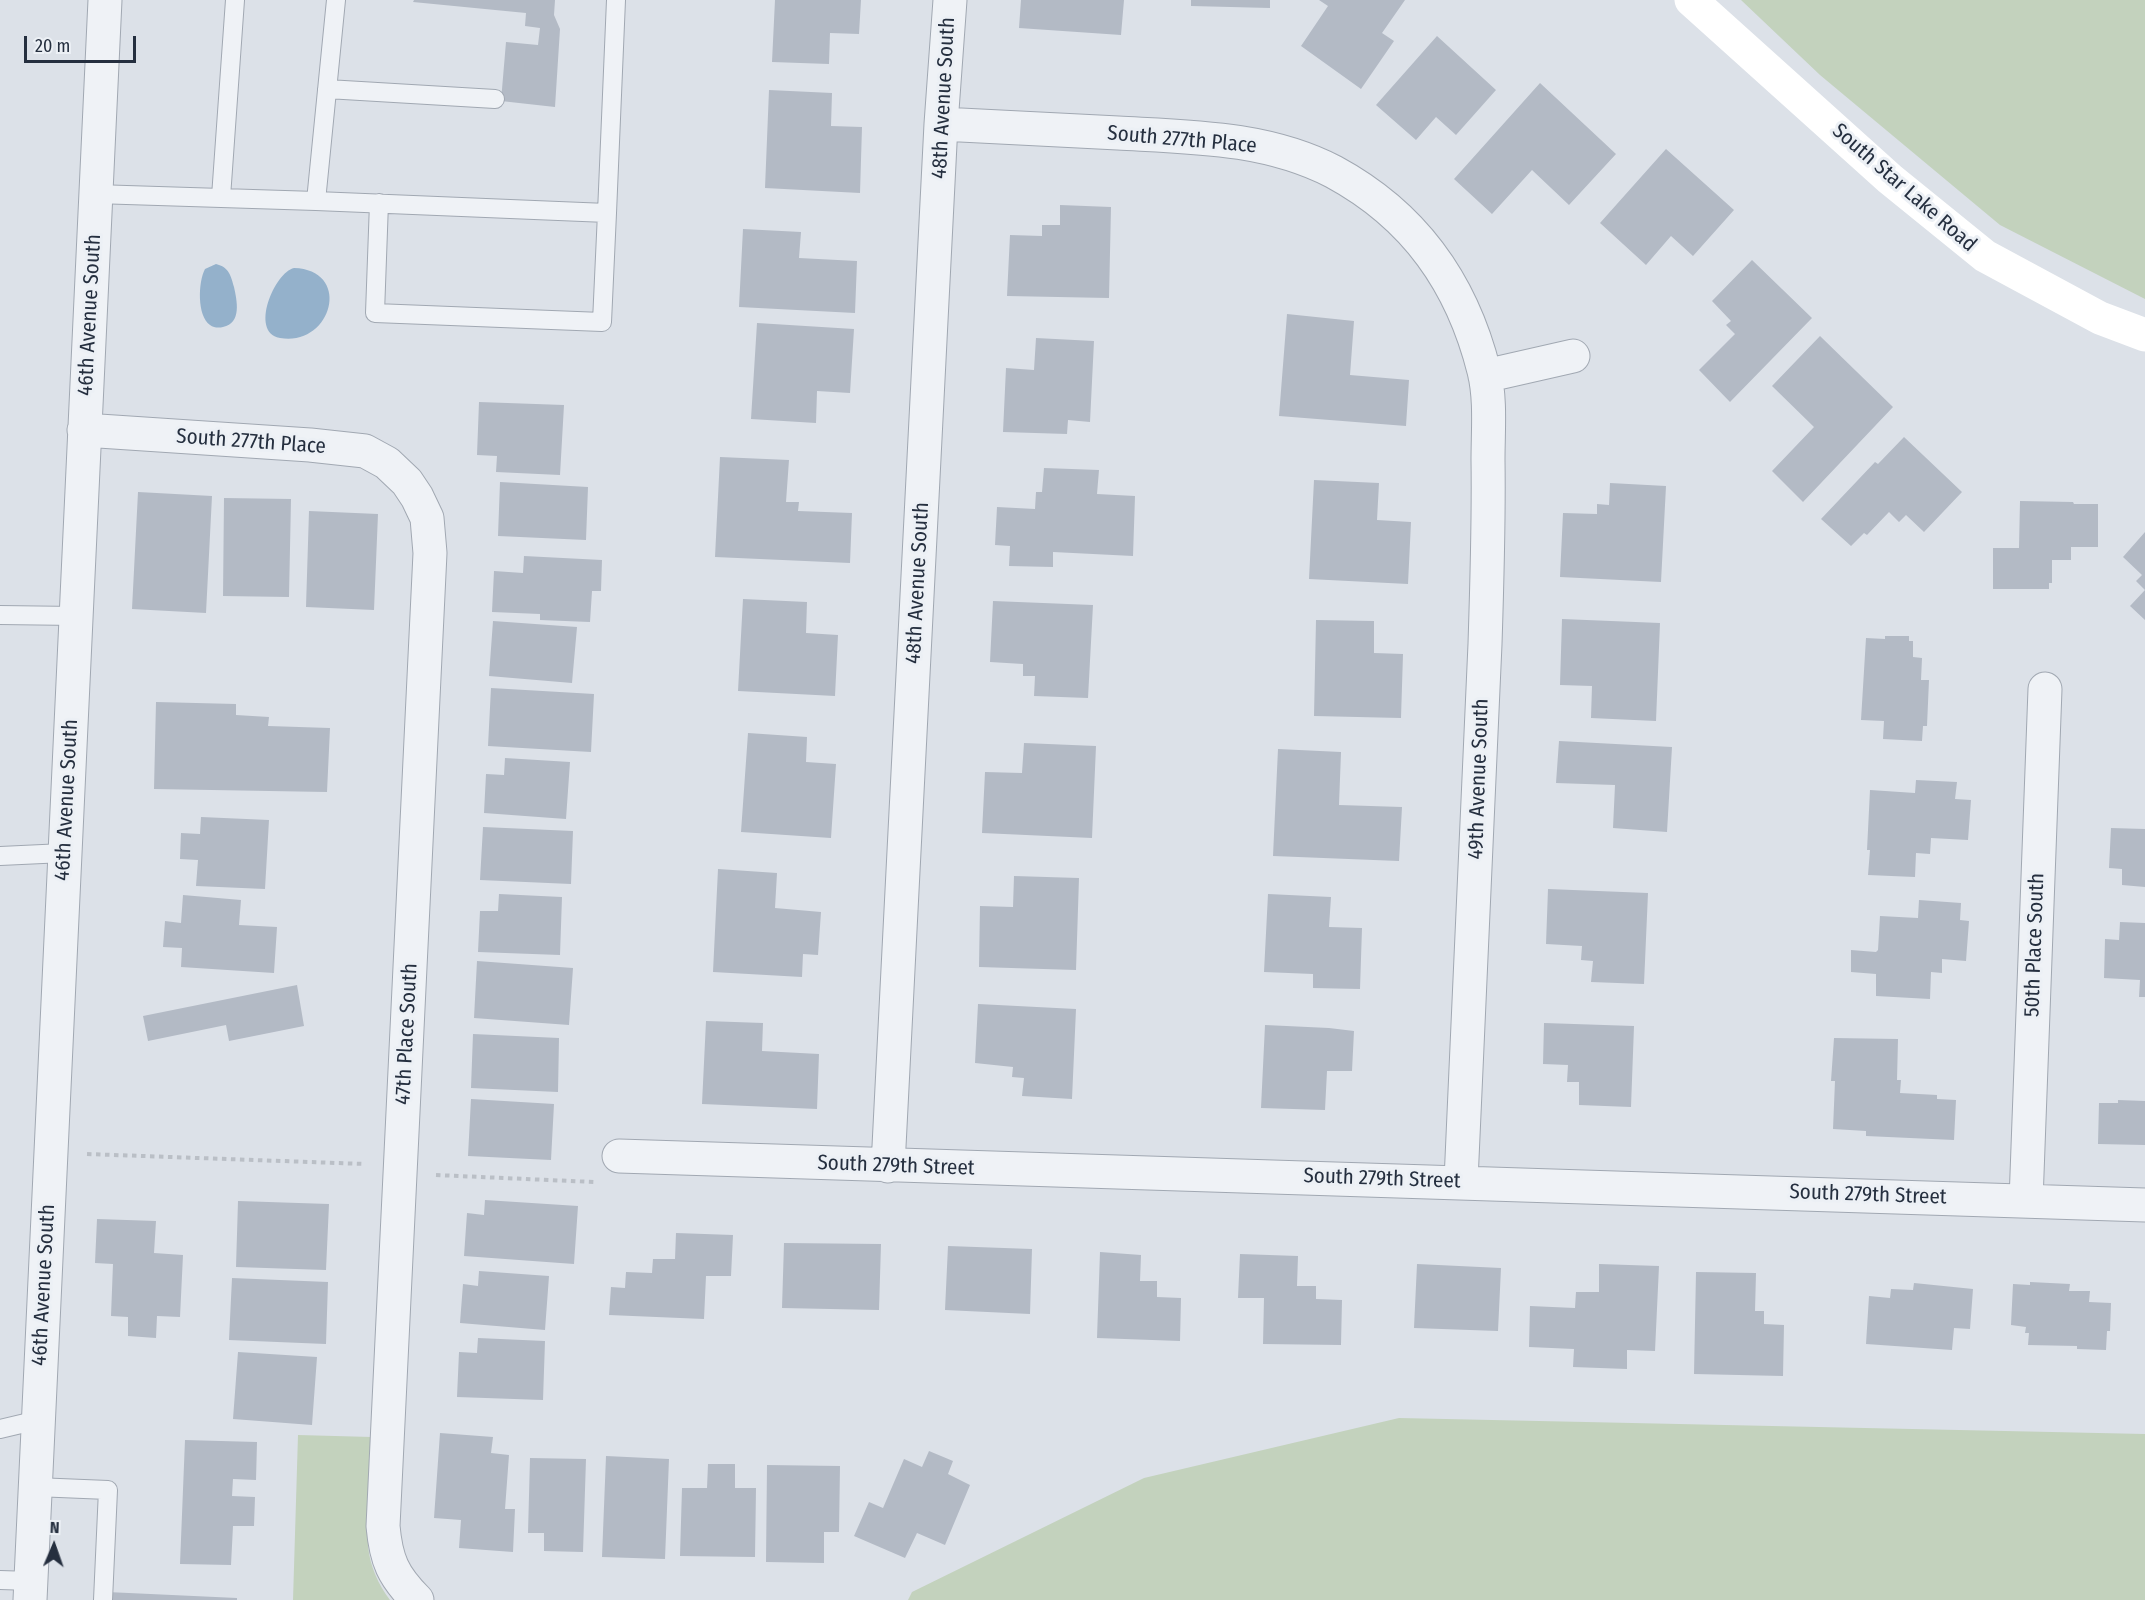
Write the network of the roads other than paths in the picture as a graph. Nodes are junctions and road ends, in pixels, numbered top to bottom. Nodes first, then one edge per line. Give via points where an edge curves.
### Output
1 (105, 0) edge
2 (235, 0) edge
3 (336, 0) edge
4 (616, 0) edge
5 (950, 0) edge
6 (1691, 0) edge
7 (327, 89) junction
8 (495, 99) dead end
9 (941, 124) junction
10 (96, 194) junction
11 (221, 197) junction
12 (316, 201) junction
13 (380, 203) junction
14 (607, 213) junction
15 (1427, 247) joint
16 (2145, 335) edge
17 (1573, 356) dead end
18 (1485, 376) junction
19 (84, 430) junction
20 (407, 482) joint
21 (0, 615) edge
22 (76, 615) junction
23 (2045, 689) dead end
24 (64, 853) junction
25 (0, 856) edge
26 (619, 1156) road end
27 (888, 1166) junction
28 (1461, 1181) junction
29 (2026, 1200) junction
30 (2145, 1205) edge
31 (38, 1420) junction
32 (0, 1429) edge
33 (35, 1487) junction
34 (20, 1587) edge
35 (410, 1593) edge
36 (103, 1600) edge

1 - 10 street, 46th Avenue South
2 - 11 lane
3 - 7 lane
4 - 14 lane
5 - 9 street, 48th Avenue South
6 - 16 street, South Star Lake Road via 1890,179 1985,256 2100,318
7 - 8 lane
7 - 12 lane
9 - 15 street, South 277th Place via 1206,137 1270,148 1323,167 1358,186 1407,225
9 - 27 street, 48th Avenue South
10 - 11 lane
10 - 19 street, 46th Avenue South
11 - 12 lane
12 - 13 lane
13 - 14 lane
13 - 14 lane via 375,313 602,322
15 - 18 street, 49th Avenue South via 1463,308
17 - 18 street
18 - 28 street, 49th Avenue South via 1487,587
19 - 20 street, South 277th Place via 365,451
19 - 22 street, 46th Avenue South
20 - 35 street, 47th Place South via 427,518 430,553 383,1526 385,1552
21 - 22 lane
22 - 24 street, 46th Avenue South
23 - 29 street, 50th Place South
24 - 25 lane
24 - 31 street, 46th Avenue South
26 - 27 street, South 279th Street
27 - 28 street, South 279th Street
28 - 29 street, South 279th Street
29 - 30 street, South 279th Street
31 - 32 lane
31 - 33 street, 46th Avenue South
33 - 34 street, 46th Avenue South
33 - 36 lane via 108,1490

